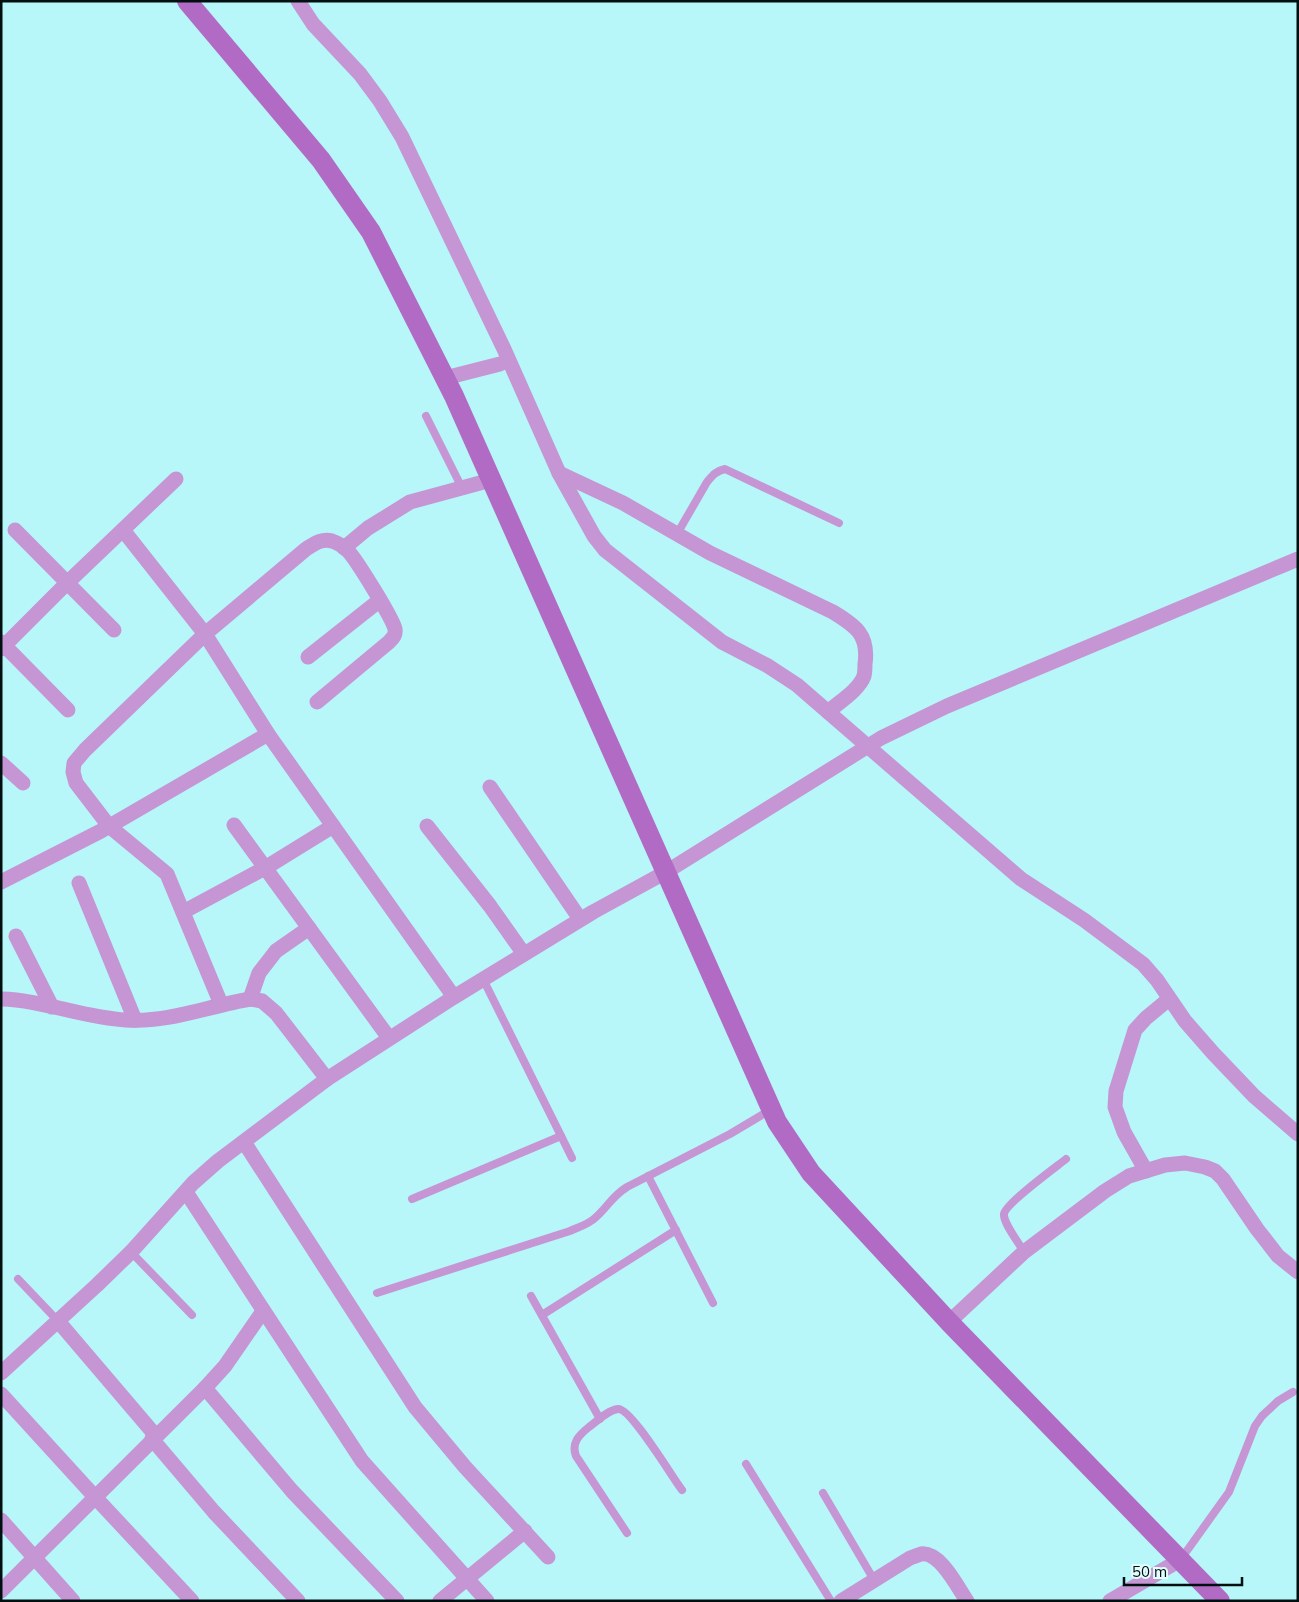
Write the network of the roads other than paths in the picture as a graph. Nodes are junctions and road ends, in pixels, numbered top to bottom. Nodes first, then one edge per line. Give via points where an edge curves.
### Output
1 (298, 1) edge
2 (194, 4) edge
3 (500, 364) dead end
4 (445, 378) junction
5 (426, 416) dead end
6 (559, 473) junction
7 (176, 480) dead end
8 (491, 480) junction
9 (462, 488) junction
10 (839, 523) dead end
11 (15, 530) dead end
12 (123, 530) junction
13 (677, 534) junction
14 (344, 548) junction
15 (1298, 558) edge
16 (66, 584) junction
17 (380, 600) junction
18 (114, 630) dead end
19 (205, 634) junction
20 (2, 645) edge
21 (308, 657) dead end
22 (317, 702) dead end
23 (68, 710) dead end
24 (828, 712) junction
25 (268, 734) junction
26 (868, 748) junction
27 (1, 763) edge
28 (23, 783) dead end
29 (490, 787) dead end
30 (234, 825) dead end
31 (109, 826) junction
32 (333, 826) junction
33 (427, 826) dead end
34 (266, 868) junction
35 (666, 872) junction
36 (1, 882) edge
37 (79, 883) dead end
38 (183, 912) junction
39 (580, 919) junction
40 (309, 928) junction
41 (16, 936) dead end
42 (524, 954) junction
43 (483, 979) junction
44 (454, 997) junction
45 (250, 998) junction
46 (1, 999) edge
47 (1169, 999) junction
48 (221, 1004) junction
49 (52, 1007) junction
50 (135, 1020) junction
51 (389, 1038) junction
52 (327, 1078) junction
53 (772, 1109) junction
54 (1298, 1134) edge
55 (561, 1136) junction
56 (244, 1142) junction
57 (572, 1158) dead end
58 (1066, 1159) dead end
59 (1146, 1171) junction
60 (648, 1176) junction
61 (186, 1192) junction
62 (412, 1199) dead end
63 (676, 1230) junction
64 (131, 1252) junction
65 (1024, 1252) junction
66 (1298, 1272) edge
67 (18, 1279) dead end
68 (377, 1293) dead end
69 (531, 1296) dead end
70 (714, 1303) dead end
71 (263, 1311) junction
72 (542, 1315) junction
73 (192, 1316) dead end
74 (58, 1321) junction
75 (949, 1322) junction
76 (1, 1372) edge
77 (204, 1388) junction
78 (1293, 1392) dead end
79 (1, 1394) edge
80 (600, 1419) junction
81 (154, 1438) junction
82 (746, 1464) dead end
83 (682, 1490) dead end
84 (822, 1493) dead end
85 (94, 1497) junction
86 (1, 1520) edge
87 (525, 1531) junction
88 (627, 1533) dead end
89 (34, 1557) junction
90 (548, 1557) dead end
91 (1180, 1560) junction
92 (467, 1579) junction
93 (874, 1580) junction
94 (1, 1591) edge
95 (73, 1601) edge
96 (192, 1601) edge
97 (298, 1601) edge
98 (397, 1601) edge
99 (440, 1601) edge
100 (486, 1601) edge
101 (831, 1601) edge
102 (840, 1601) edge
103 (967, 1601) edge
104 (1110, 1601) edge
105 (1220, 1601) edge

1 - 6 street via 313,24 360,74 402,137 504,349
2 - 4 main road via 321,160 371,232
3 - 4 street
4 - 8 main road
5 - 9 lane
6 - 13 street via 623,503
6 - 24 street via 605,550 722,642 797,684
7 - 12 street
8 - 9 street
8 - 35 main road
9 - 14 street via 410,502 368,528
10 - 13 lane via 725,469 718,470 707,482
11 - 16 street
12 - 16 street
12 - 19 street
13 - 24 street via 833,612 851,622 861,633 866,645 864,676
14 - 17 street
14 - 19 street via 330,540 321,540 306,548
15 - 26 street via 947,706 881,738
16 - 18 street
16 - 20 street
17 - 21 street
17 - 22 street via 394,626 394,637
19 - 25 street
19 - 31 street via 74,763 76,783
20 - 23 street
24 - 26 street
25 - 31 street
25 - 32 street
26 - 35 street
26 - 47 street via 1021,879 1084,920 1142,964
27 - 28 street
29 - 39 street
30 - 34 street
31 - 36 street
31 - 38 street via 167,874
32 - 34 street
32 - 44 street
33 - 42 street
34 - 38 street
34 - 40 street
35 - 39 street
35 - 53 main road
37 - 50 street
38 - 48 street
39 - 42 street
40 - 45 street via 276,951 260,973
40 - 51 street
41 - 49 street
42 - 43 street
43 - 44 street
43 - 55 lane
44 - 51 street
45 - 48 street
45 - 52 street via 262,1001 276,1013
46 - 49 street
47 - 54 street via 1184,1021 1254,1096
47 - 59 street via 1135,1030 1116,1092 1115,1108 1124,1132
48 - 50 street via 167,1018
49 - 50 street via 86,1015
51 - 52 street
52 - 56 street
53 - 60 lane
53 - 75 main road via 811,1173
55 - 57 lane
55 - 62 lane
56 - 61 street via 218,1161
56 - 87 street via 416,1407
58 - 65 lane via 1005,1209 1006,1221
59 - 65 street via 1129,1176 1105,1190
59 - 66 street via 1185,1163 1215,1171 1278,1256
60 - 63 lane
60 - 68 lane via 615,1194 594,1219 570,1231
61 - 64 street
61 - 71 street
63 - 70 lane
63 - 72 lane
64 - 73 lane
64 - 74 street
65 - 75 street
67 - 74 lane
69 - 72 lane
71 - 77 street
71 - 92 street via 362,1461
72 - 80 lane
74 - 76 street
74 - 81 street
75 - 91 main road
77 - 81 street
77 - 98 street via 292,1491
78 - 91 lane via 1278,1401 1255,1426 1230,1492
79 - 85 street
80 - 83 lane via 619,1409 625,1410
80 - 88 lane via 581,1433 574,1450
81 - 85 street
81 - 97 street via 214,1512
82 - 101 lane
84 - 93 lane
85 - 89 street
85 - 96 street
86 - 89 street
87 - 90 street
87 - 92 street
89 - 94 street
89 - 95 street
91 - 104 street
91 - 105 main road
92 - 99 street
92 - 100 street
93 - 102 street
93 - 103 street via 910,1558 928,1554 942,1564

